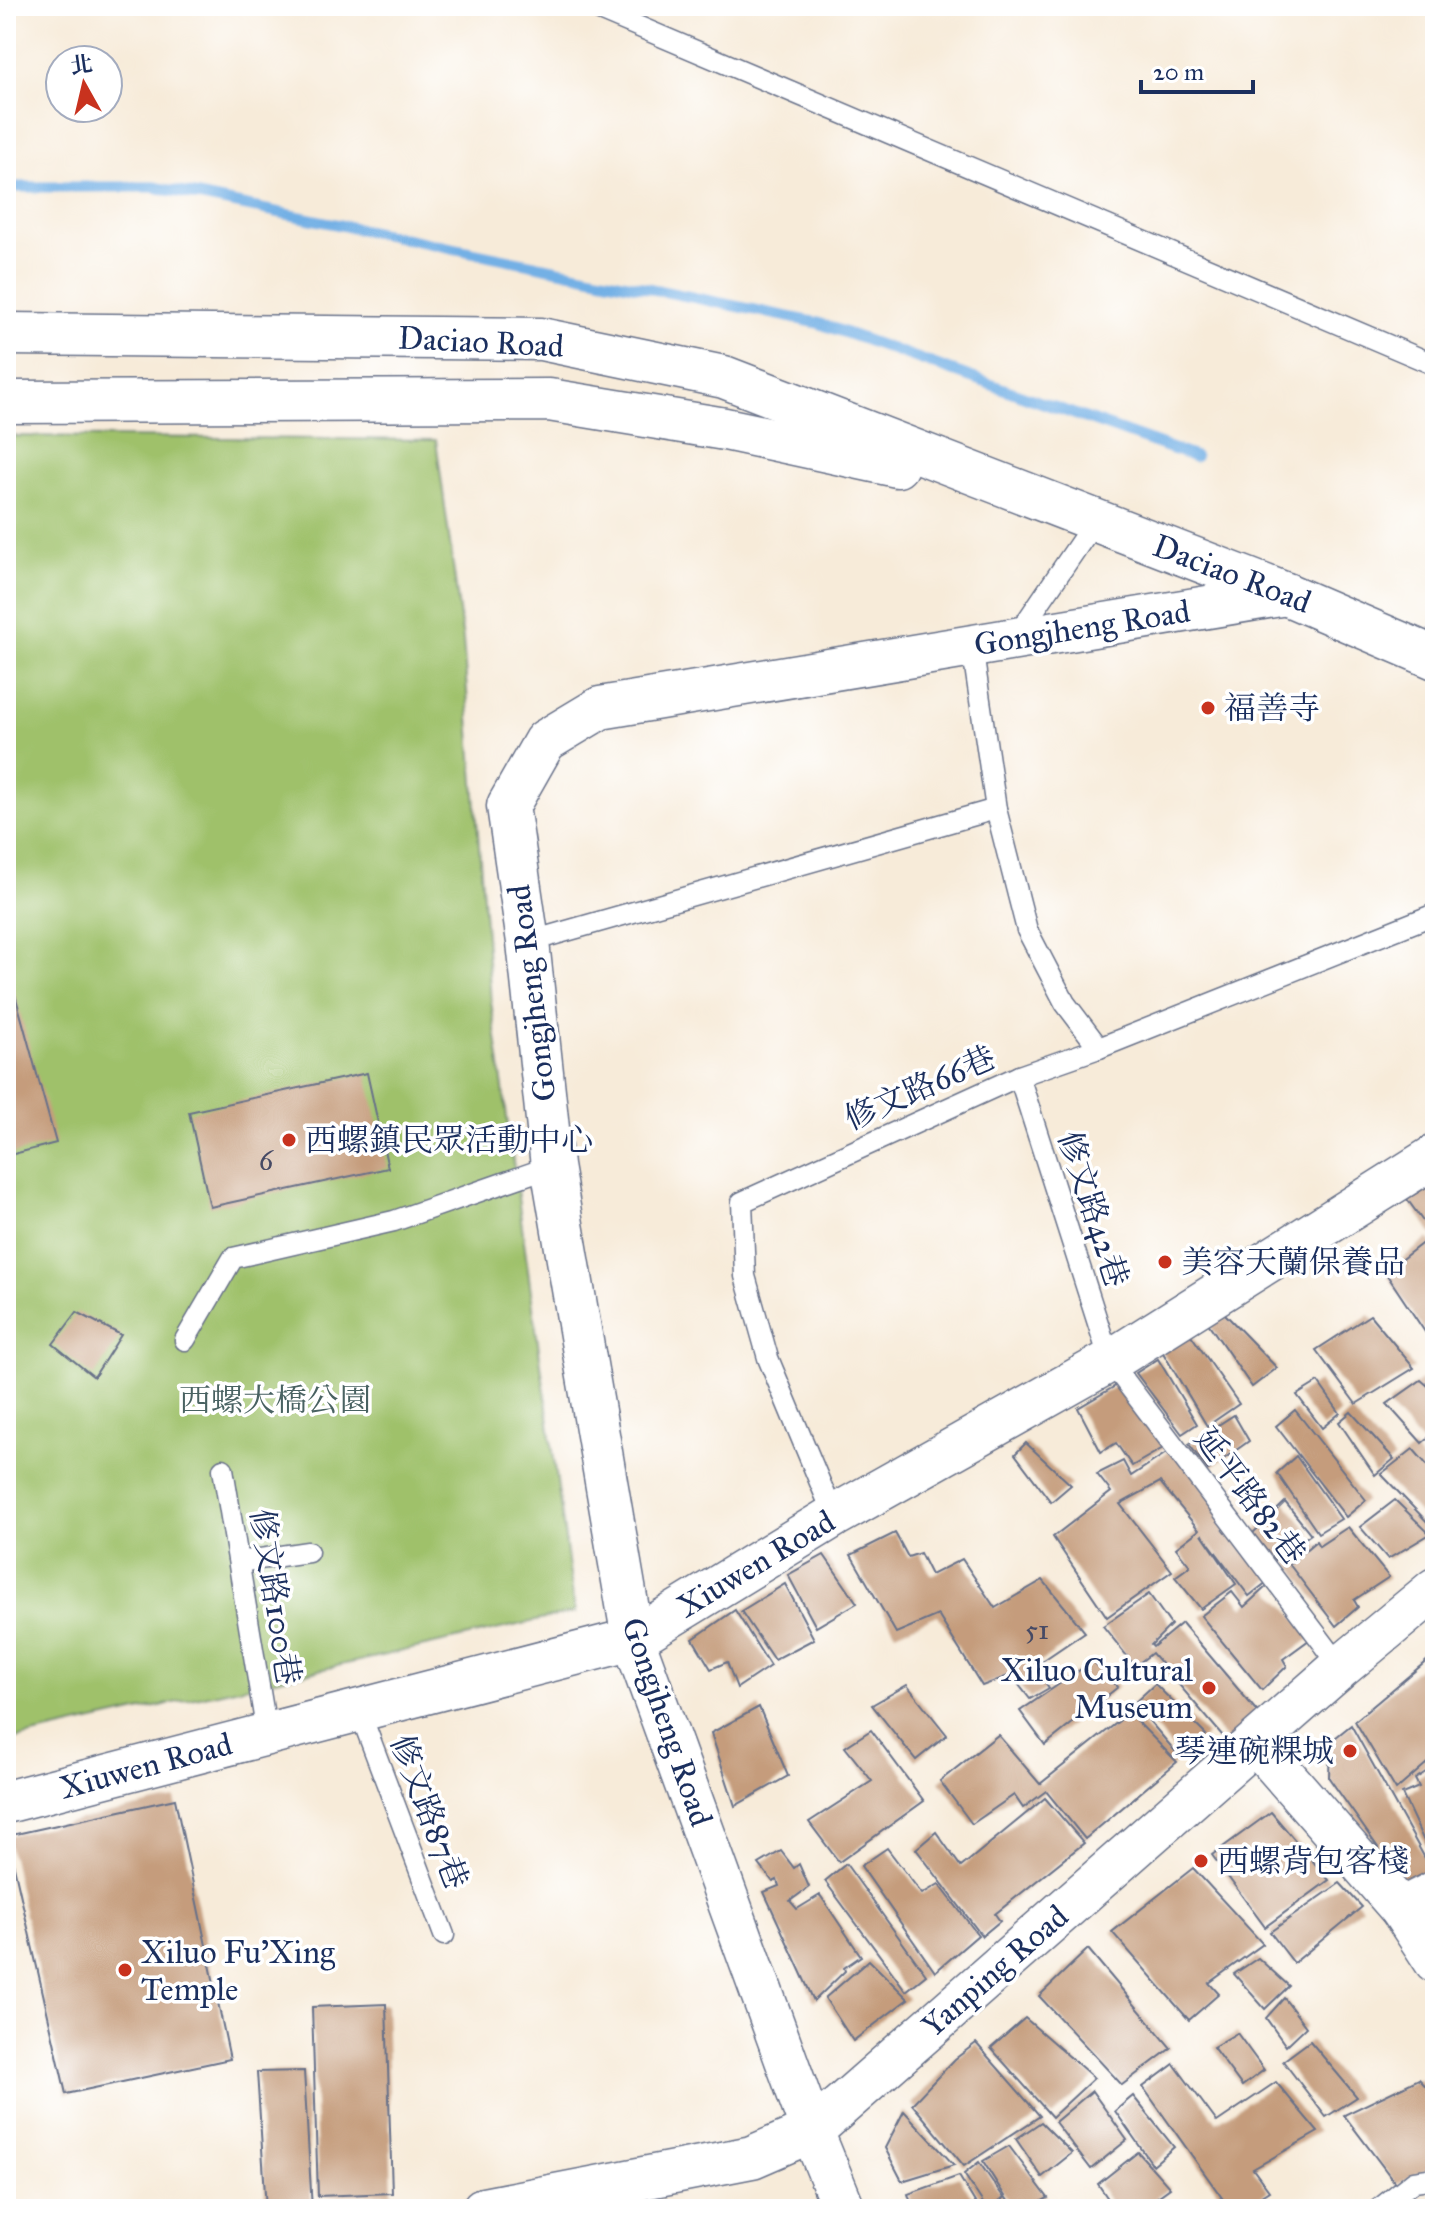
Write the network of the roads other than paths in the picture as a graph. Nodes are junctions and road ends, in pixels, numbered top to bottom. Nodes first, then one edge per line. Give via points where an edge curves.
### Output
1 (590, 6) edge
2 (6, 334) edge
3 (1435, 365) edge
4 (6, 402) edge
5 (1027, 495) junction
6 (1095, 521) junction
7 (1286, 594) junction
8 (1014, 640) junction
9 (972, 646) junction
10 (1435, 658) edge
11 (996, 809) junction
12 (1435, 914) edge
13 (528, 942) junction
14 (1099, 1048) junction
15 (1019, 1076) junction
16 (1435, 1156) edge
17 (552, 1166) junction
18 (185, 1340) dead end
19 (1110, 1361) junction
20 (223, 1469) dead end
21 (834, 1516) junction
22 (308, 1552) dead end
23 (239, 1562) junction
24 (1435, 1589) edge
25 (633, 1639) junction
26 (1341, 1667) junction
27 (359, 1710) junction
28 (267, 1734) junction
29 (1256, 1743) junction
30 (6, 1802) edge
31 (1418, 1901) edge
32 (444, 1935) dead end
33 (1435, 1961) edge
34 (812, 2131) junction
35 (1435, 2178) edge
36 (483, 2209) edge
37 (844, 2209) edge
38 (1379, 2209) edge

1 - 3 lane
2 - 5 street, Daciao Road via 541,339 724,377
4 - 5 street, Daciao Road via 549,400 725,429
5 - 6 street, Daciao Road
6 - 7 street, Daciao Road
6 - 8 lane
7 - 8 street, Gongjheng Road
7 - 10 street, Daciao Road
8 - 9 street, Gongjheng Road
9 - 11 lane
9 - 13 street, Gongjheng Road via 600,708 545,741 508,806
11 - 13 lane
11 - 14 lane via 1027,930 1065,1003
12 - 14 lane, 修文路66巷
13 - 17 street, Gongjheng Road
14 - 15 lane, 修文路66巷
15 - 19 lane, 修文路42巷
15 - 21 lane, 修文路66巷 via 742,1202 745,1276 768,1358
16 - 19 street, Xiuwen Road
17 - 18 lane via 394,1221 233,1258
17 - 25 street, Gongjheng Road
19 - 21 street, Xiuwen Road
19 - 26 lane, 延平路82巷
20 - 23 lane, 修文路100巷
21 - 25 street, Xiuwen Road
22 - 23 lane
23 - 28 lane, 修文路100巷
24 - 26 street, Yanping Road
25 - 27 street, Xiuwen Road
25 - 34 street, Gongjheng Road
26 - 29 street, Yanping Road
27 - 28 street, Xiuwen Road
27 - 32 lane, 修文路87巷
28 - 30 street, Xiuwen Road
29 - 31 street
29 - 34 street, Yanping Road
31 - 33 street
34 - 36 street, Yanping Road via 752,2157
34 - 37 street, Gongjheng Road
35 - 38 lane via 1414,2181

